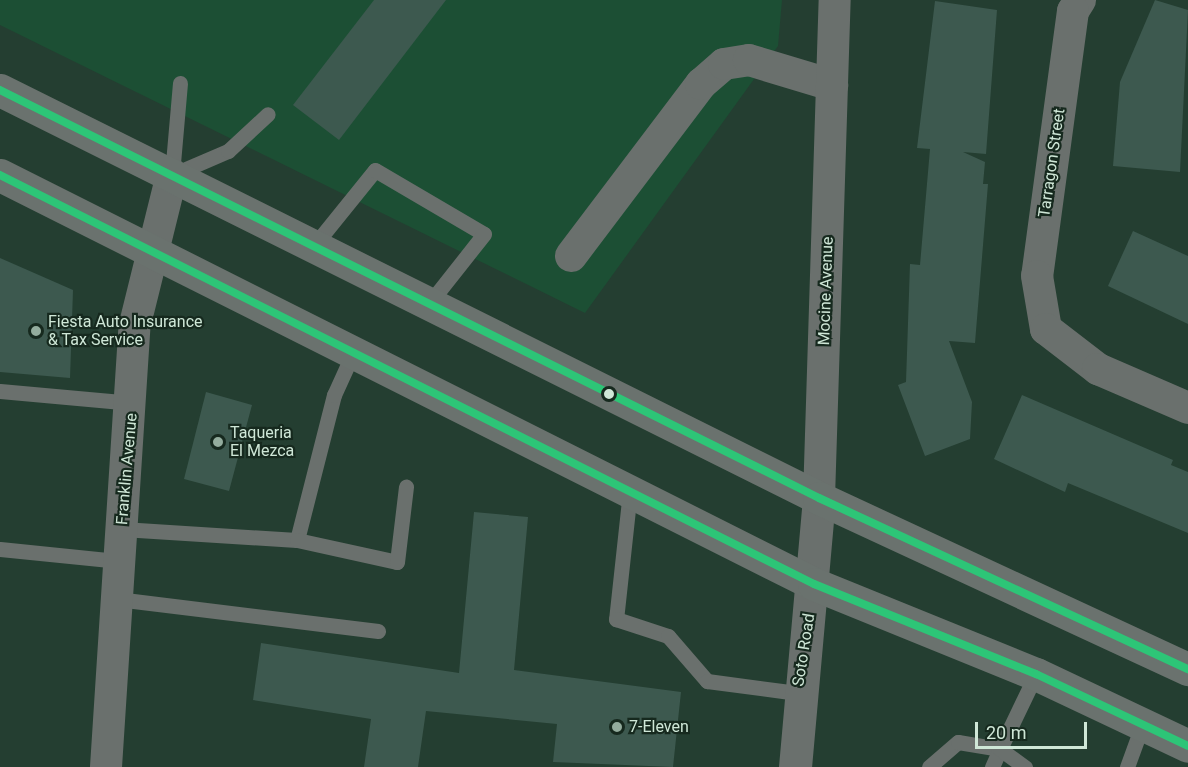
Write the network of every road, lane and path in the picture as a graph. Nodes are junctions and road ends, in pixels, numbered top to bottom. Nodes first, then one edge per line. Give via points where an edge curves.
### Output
1 (835, 0) edge
2 (1073, 4) edge
3 (180, 83) dead end
4 (832, 85) junction
5 (0, 90) edge
6 (268, 114) dead end
7 (0, 175) edge
8 (172, 176) junction
9 (312, 248) junction
10 (155, 250) junction
11 (571, 256) dead end
12 (427, 306) junction
13 (354, 351) junction
14 (0, 391) edge
15 (132, 403) junction
16 (1188, 408) edge
17 (406, 487) dead end
18 (630, 491) junction
19 (819, 498) junction
20 (122, 529) junction
21 (297, 540) junction
22 (0, 549) edge
23 (119, 561) junction
24 (814, 584) junction
25 (117, 599) junction
26 (378, 631) dead end
27 (1188, 669) edge
28 (1036, 674) junction
29 (797, 693) junction
30 (1143, 723) junction
31 (1188, 746) edge
32 (1000, 749) junction
33 (106, 767) edge
34 (795, 767) edge
35 (930, 767) edge
36 (992, 767) edge
37 (1025, 767) edge
38 (1127, 767) edge

1 - 4 street, Mocine Avenue
2 - 16 street, Tarragon Street via 1037,276 1046,328 1098,369
3 - 8 lane
4 - 11 street via 749,60 724,64 701,84
4 - 19 street, Mocine Avenue
5 - 8 main road
6 - 8 lane via 228,151
7 - 10 main road
8 - 9 main road
8 - 10 street, Franklin Avenue
9 - 12 main road
9 - 12 lane via 375,170 484,234
10 - 13 main road
10 - 15 street, Franklin Avenue via 135,324
12 - 19 main road
13 - 18 main road
13 - 21 lane via 334,395
14 - 15 lane
15 - 20 street, Franklin Avenue
17 - 21 lane via 397,562
18 - 24 main road
18 - 29 lane via 616,619 668,636 707,681
19 - 24 street, Soto Road
19 - 27 main road
20 - 21 lane
20 - 23 street, Franklin Avenue
22 - 23 lane
23 - 25 street, Franklin Avenue
24 - 28 main road
24 - 29 street, Soto Road
25 - 26 lane
25 - 33 street, Franklin Avenue
28 - 30 main road
28 - 32 lane
29 - 34 street, Soto Road
30 - 31 main road
30 - 38 lane
32 - 35 lane via 958,742
32 - 36 lane
32 - 37 lane

